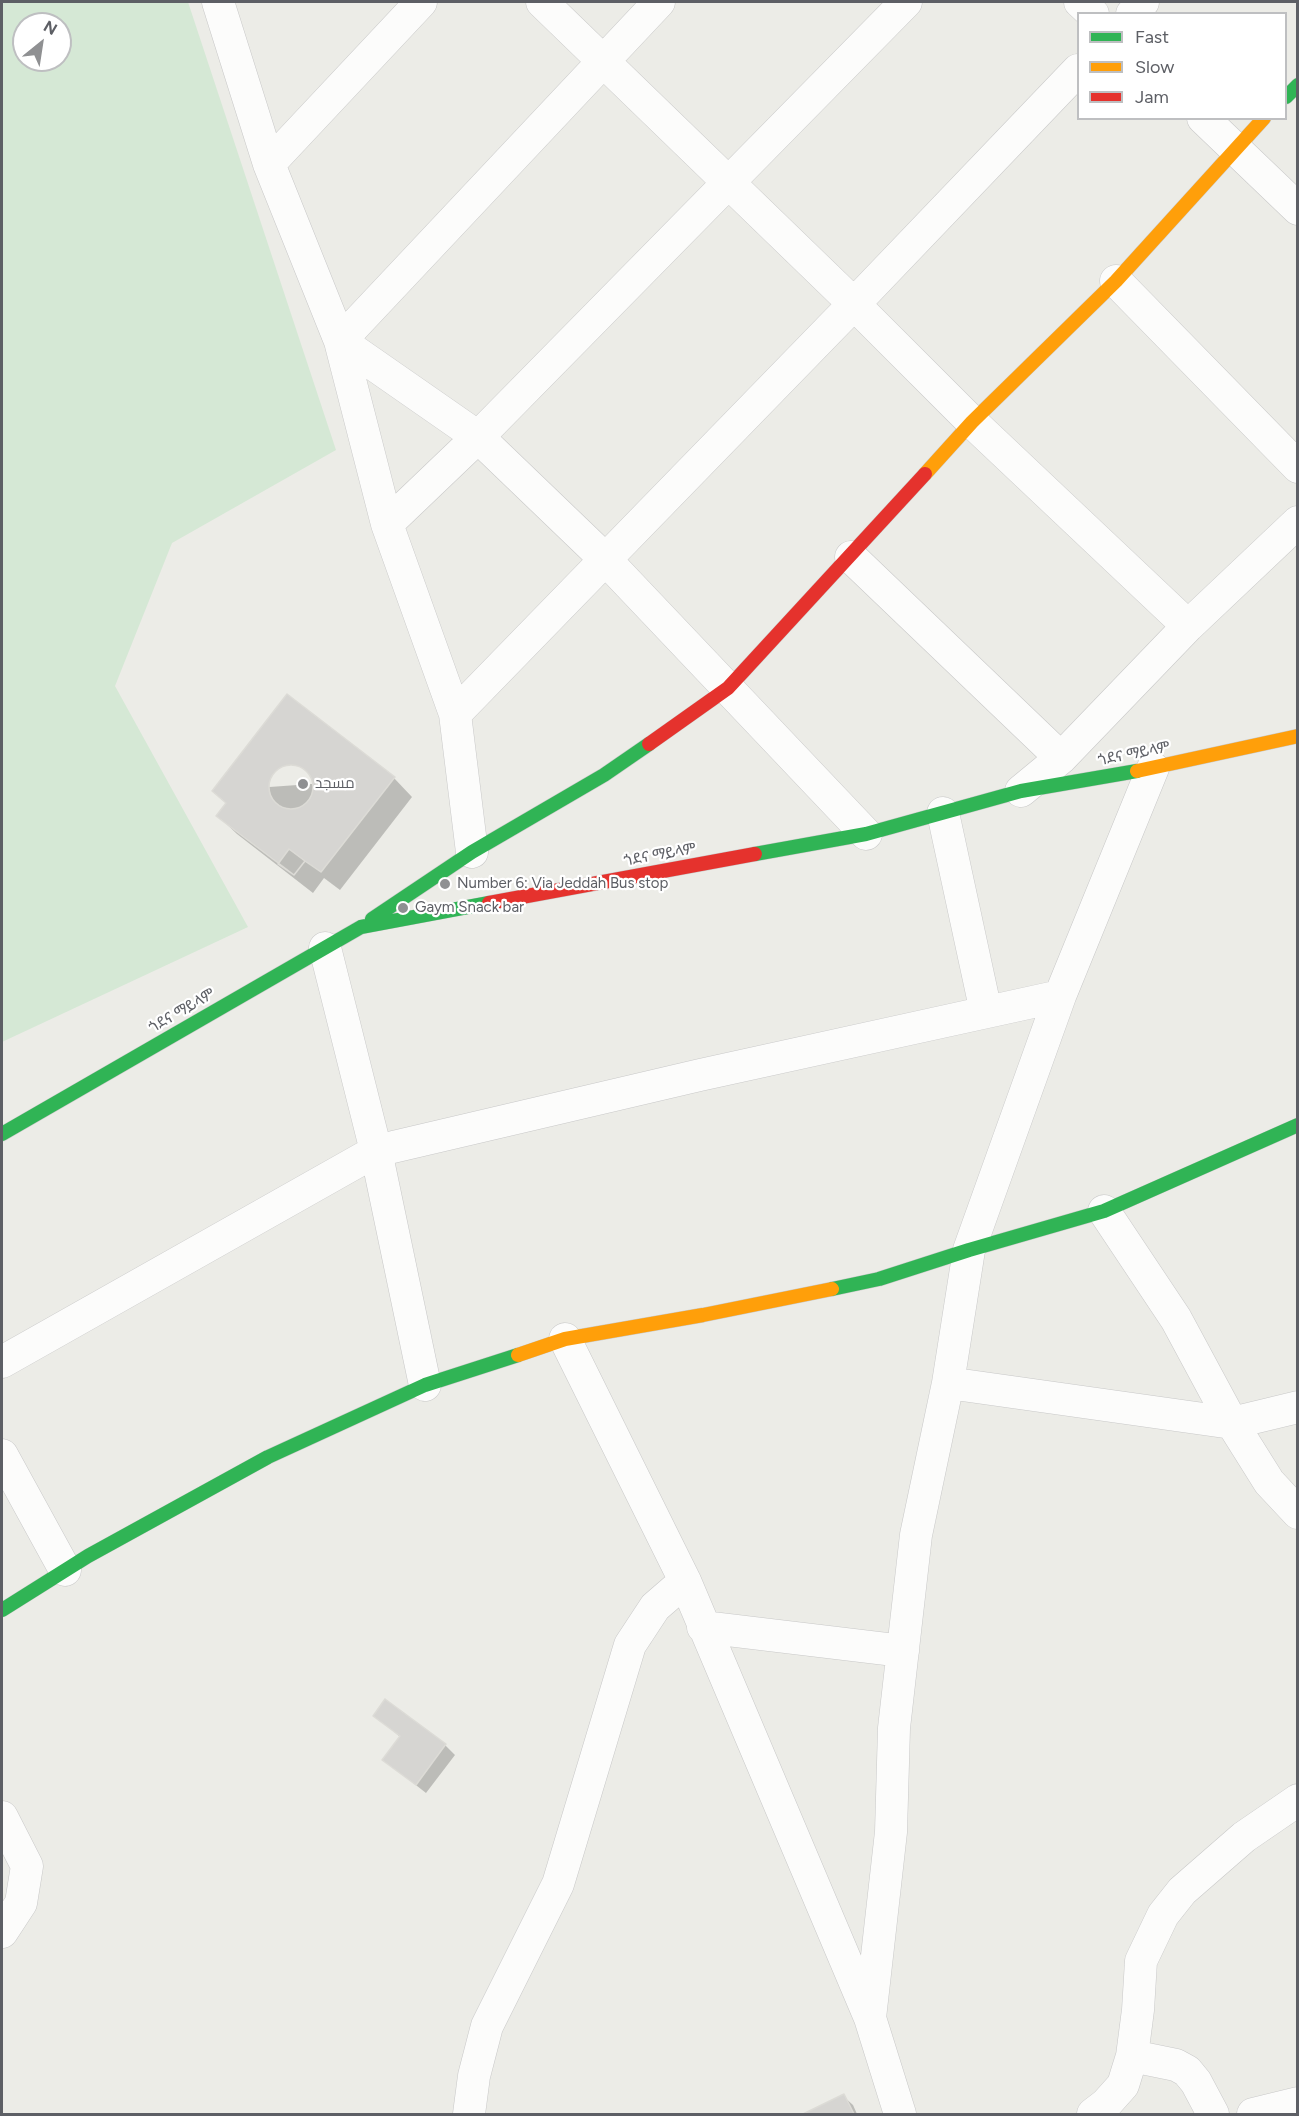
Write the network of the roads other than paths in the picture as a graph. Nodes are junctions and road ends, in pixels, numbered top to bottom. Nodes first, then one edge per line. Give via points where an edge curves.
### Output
1 (218, 2) edge
2 (421, 2) edge
3 (542, 2) edge
4 (659, 2) edge
5 (906, 2) edge
6 (602, 61) junction
7 (1077, 71) edge
8 (1298, 85) edge
9 (1287, 96) edge
10 (1205, 120) edge
11 (1262, 120) edge
12 (1234, 148) junction
13 (269, 164) junction
14 (728, 182) junction
15 (1298, 208) edge
16 (1116, 281) junction
17 (854, 304) junction
18 (340, 341) junction
19 (972, 422) junction
20 (478, 437) junction
21 (1298, 467) edge
22 (1298, 522) edge
23 (387, 524) junction
24 (850, 556) junction
25 (605, 559) junction
26 (1188, 626) junction
27 (728, 688) junction
28 (455, 714) junction
29 (1298, 736) edge
30 (1061, 758) junction
31 (1153, 768) junction
32 (1021, 792) junction
33 (942, 813) junction
34 (866, 834) junction
35 (472, 852) junction
36 (361, 927) junction
37 (325, 948) junction
38 (1060, 996) junction
39 (986, 1012) junction
40 (1298, 1125) edge
41 (2, 1134) edge
42 (376, 1151) junction
43 (1104, 1211) junction
44 (969, 1250) junction
45 (564, 1339) junction
46 (2, 1362) edge
47 (948, 1383) junction
48 (424, 1385) junction
49 (1298, 1407) edge
50 (1232, 1423) junction
51 (2, 1455) edge
52 (1298, 1513) edge
53 (65, 1570) junction
54 (685, 1581) junction
55 (2, 1610) edge
56 (703, 1627) junction
57 (903, 1651) junction
58 (1298, 1800) edge
59 (2, 1817) edge
60 (2, 1932) edge
61 (870, 2018) junction
62 (1132, 2056) junction
63 (1298, 2103) edge
64 (470, 2115) edge
65 (900, 2115) edge
66 (1093, 2115) edge
67 (1213, 2115) edge
68 (1253, 2115) edge

1 - 13 street
2 - 13 street
3 - 6 street
4 - 6 street
5 - 14 street
6 - 14 street
6 - 18 street
7 - 17 street
8 - 9 street
10 - 12 street
11 - 12 street
12 - 15 street
12 - 16 street
13 - 18 street
14 - 17 street
14 - 20 street
16 - 19 street
16 - 21 street
17 - 19 street
17 - 25 street
18 - 20 street
18 - 23 street
19 - 24 street
19 - 26 street
20 - 23 street
20 - 25 street
22 - 26 street
23 - 28 street
24 - 27 street
24 - 30 street
25 - 27 street
25 - 28 street
26 - 30 street
27 - 34 street
27 - 35 street via 604,775
28 - 35 street
29 - 31 street, ጎደና ማይላም
30 - 32 street
31 - 32 street, ጎደና ማይላም
31 - 38 street
32 - 33 street, ጎደና ማይላም
33 - 34 street, ጎደና ማይላም
33 - 39 street
34 - 36 street, ጎደና ማይላም
35 - 36 street
36 - 37 street, ጎደና ማይላም
37 - 41 street, ጎደና ማይላም
37 - 42 street
38 - 39 street
38 - 44 street
39 - 42 street
40 - 43 street
42 - 46 street
42 - 48 street
43 - 44 street
43 - 50 street via 1176,1319
44 - 45 street via 879,1279
44 - 47 street
45 - 48 street
45 - 54 street
47 - 50 street
47 - 57 street via 916,1535
48 - 53 street via 267,1456
49 - 50 street
50 - 52 street via 1269,1482
51 - 53 street
53 - 55 street
54 - 56 street
54 - 64 street via 655,1607 630,1645 558,1884 487,2026 474,2076
56 - 57 street
56 - 61 street
57 - 61 street via 894,1728 891,1832
58 - 62 street via 1244,1837 1182,1891 1162,1915 1141,1961
59 - 60 street via 27,1866 21,1903
61 - 65 street
62 - 66 street via 1123,2085
62 - 67 street via 1187,2071
63 - 68 street

